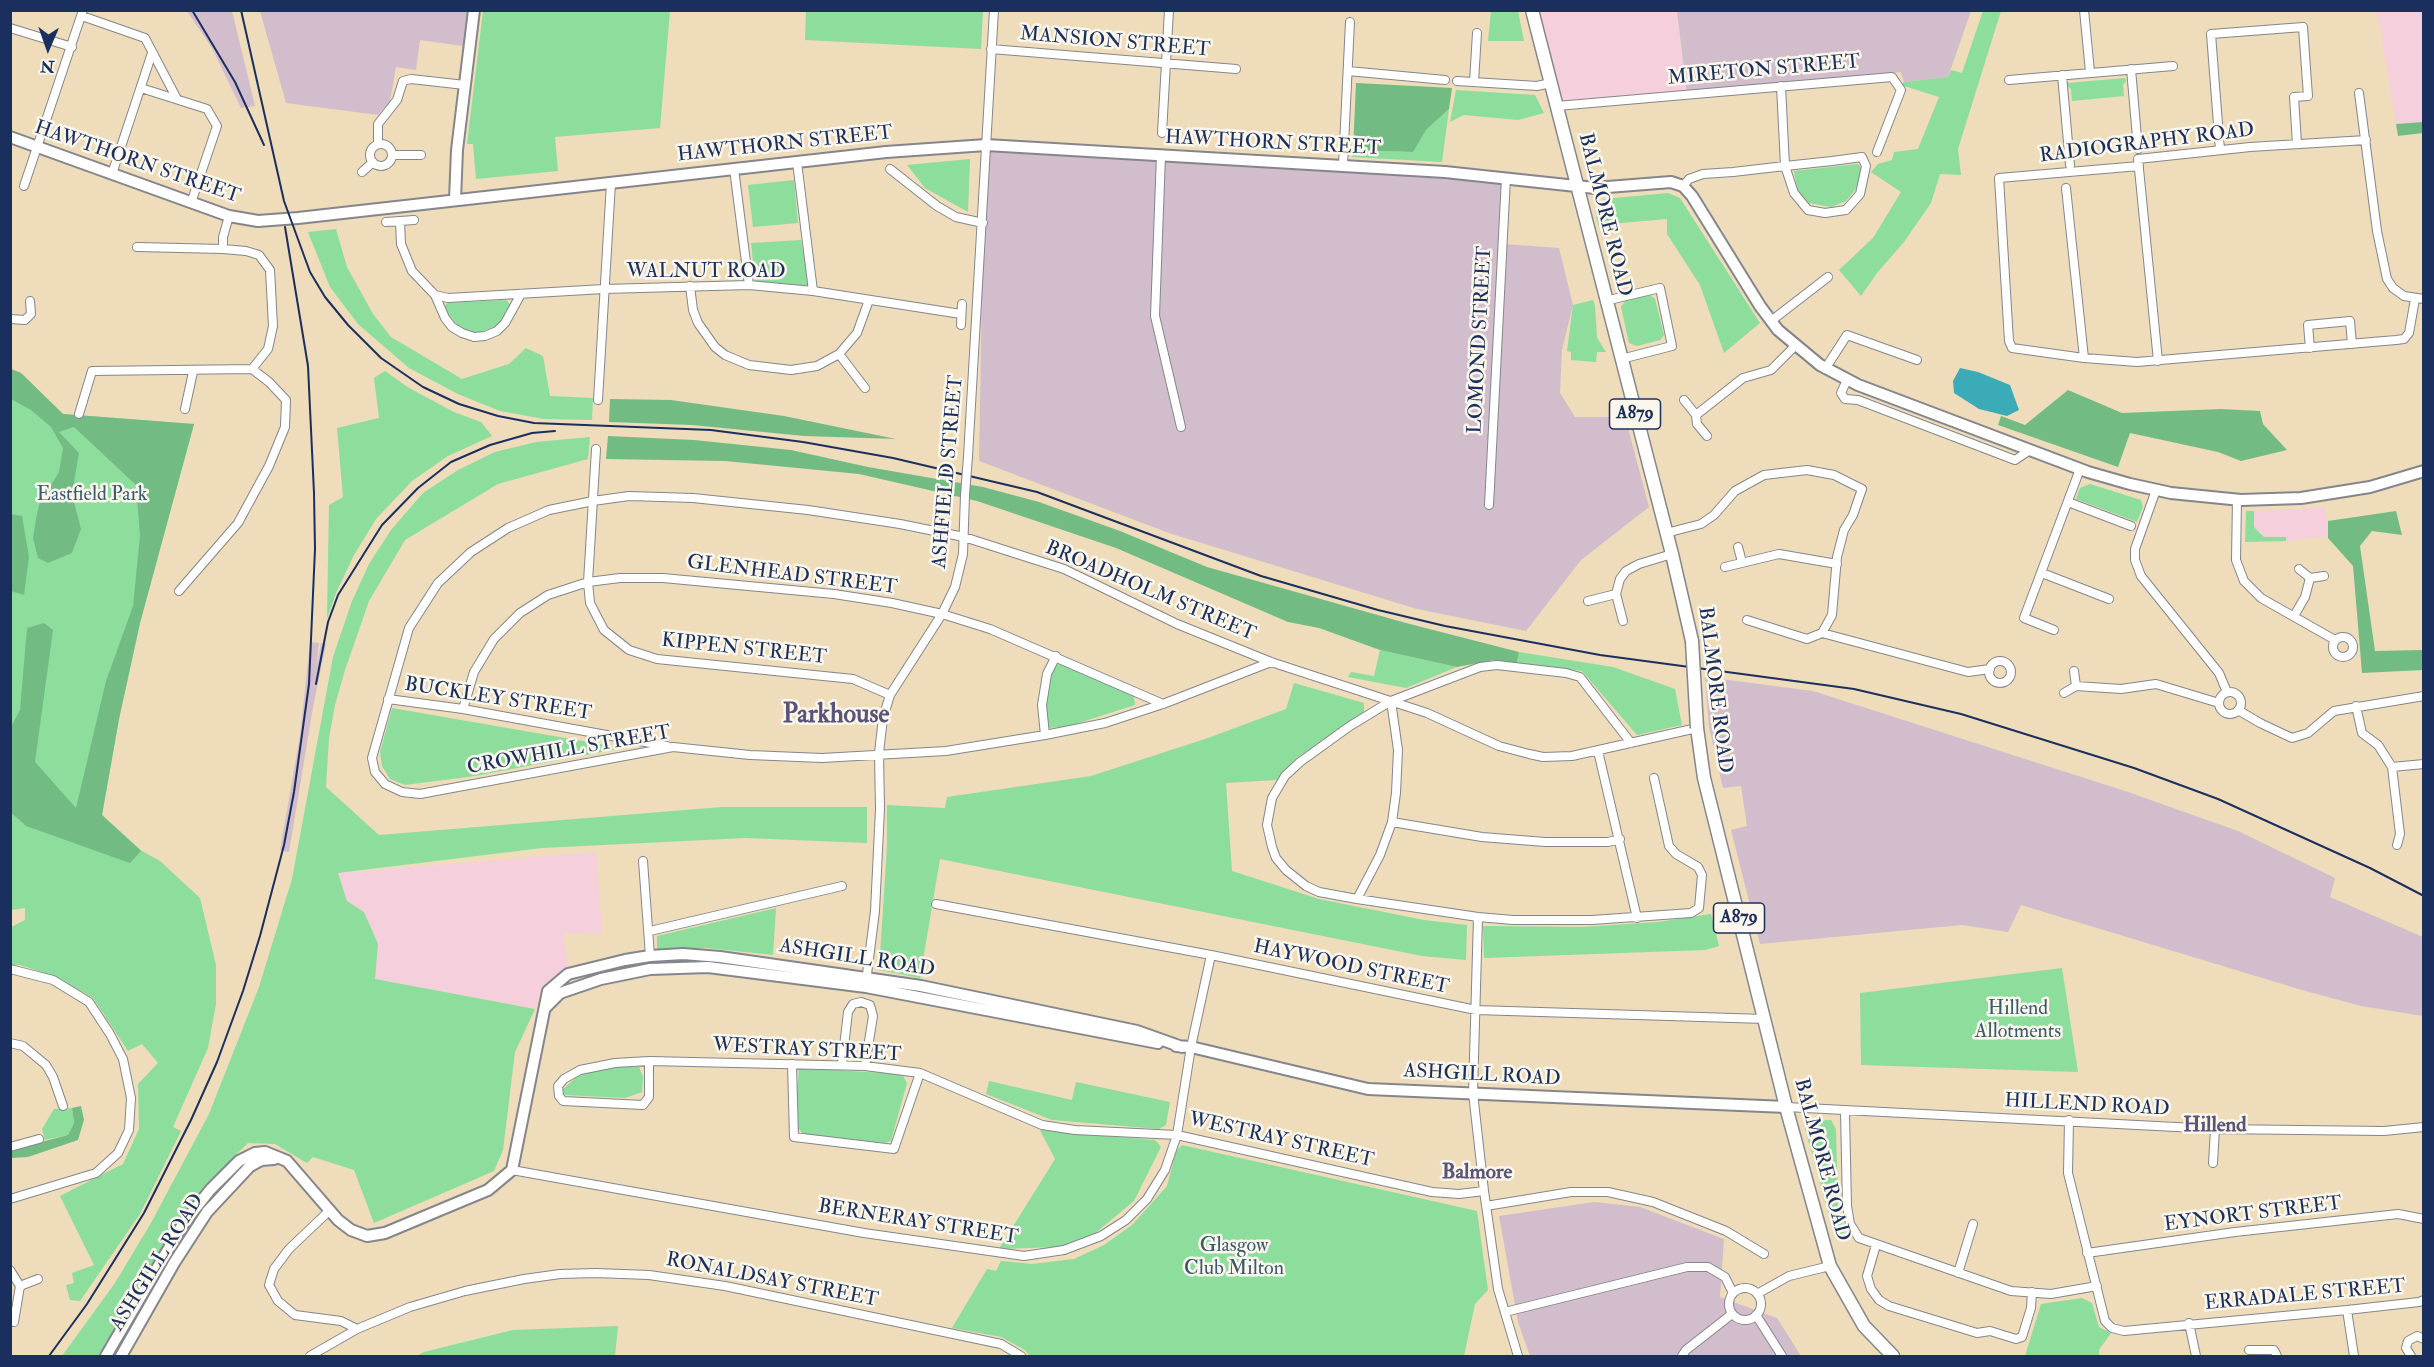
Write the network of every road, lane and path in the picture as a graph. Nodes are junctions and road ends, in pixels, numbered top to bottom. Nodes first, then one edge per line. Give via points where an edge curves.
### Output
1 (474, 10) edge
2 (994, 10) edge
3 (1169, 10) edge
4 (1532, 10) edge
5 (2084, 10) edge
6 (82, 13) edge
7 (1350, 22) dead end
8 (10, 28) edge
9 (1477, 33) dead end
10 (72, 47) junction
11 (992, 49) junction
12 (152, 53) junction
13 (1166, 63) junction
14 (2173, 66) dead end
15 (1236, 69) dead end
16 (2131, 69) junction
17 (1348, 71) junction
18 (2090, 72) junction
19 (2062, 75) junction
20 (1445, 80) dead end
21 (2009, 80) dead end
22 (1457, 81) dead end
23 (1474, 82) junction
24 (1551, 82) junction
25 (465, 85) junction
26 (1780, 86) junction
27 (141, 88) junction
28 (2359, 93) dead end
29 (177, 99) junction
30 (1557, 106) junction
31 (1162, 133) dead end
32 (10, 137) edge
33 (2366, 140) junction
34 (378, 144) junction
35 (2297, 144) junction
36 (986, 145) junction
37 (36, 146) junction
38 (2138, 149) dead end
39 (2220, 150) junction
40 (1877, 152) dead end
41 (392, 155) junction
42 (421, 155) dead end
43 (1161, 155) junction
44 (373, 162) junction
45 (797, 162) junction
46 (1343, 165) junction
47 (2070, 165) dead end
48 (1785, 166) junction
49 (2139, 166) junction
50 (734, 169) junction
51 (890, 169) dead end
52 (362, 172) dead end
53 (112, 174) junction
54 (1506, 178) junction
55 (611, 183) junction
56 (24, 186) dead end
57 (1578, 186) junction
58 (1683, 186) junction
59 (2066, 188) dead end
60 (455, 200) junction
61 (191, 203) junction
62 (228, 216) junction
63 (414, 219) dead end
64 (400, 221) junction
65 (386, 222) dead end
66 (982, 223) junction
67 (137, 247) dead end
68 (223, 249) junction
69 (1828, 277) dead end
70 (749, 285) junction
71 (690, 286) junction
72 (604, 289) junction
73 (813, 291) junction
74 (521, 294) junction
75 (435, 295) junction
76 (2420, 299) edge
77 (869, 300) junction
78 (30, 301) dead end
79 (1605, 301) junction
80 (962, 304) dead end
81 (961, 314) junction
82 (10, 319) edge
83 (1771, 321) junction
84 (961, 325) dead end
85 (2352, 345) junction
86 (1795, 346) junction
87 (2310, 348) junction
88 (838, 354) junction
89 (2085, 358) junction
90 (1621, 359) junction
91 (1917, 360) dead end
92 (2157, 361) junction
93 (252, 369) junction
94 (1826, 369) junction
95 (193, 372) junction
96 (1846, 380) junction
97 (865, 388) dead end
98 (598, 400) dead end
99 (1684, 400) dead end
100 (185, 409) dead end
101 (80, 414) dead end
102 (1696, 415) junction
103 (1181, 427) dead end
104 (1707, 436) dead end
105 (596, 449) dead end
106 (2030, 450) junction
107 (2080, 469) junction
108 (2424, 471) edge
109 (2156, 490) junction
110 (2237, 499) junction
111 (592, 501) junction
112 (2068, 502) junction
113 (1489, 505) dead end
114 (2130, 526) dead end
115 (1666, 533) junction
116 (964, 537) junction
117 (1738, 547) dead end
118 (1672, 554) junction
119 (1742, 561) junction
120 (1837, 564) junction
121 (1725, 567) dead end
122 (2299, 569) dead end
123 (2042, 573) junction
124 (2324, 576) dead end
125 (2310, 578) junction
126 (588, 582) junction
127 (179, 591) dead end
128 (1616, 594) junction
129 (2109, 599) dead end
130 (1588, 601) dead end
131 (942, 614) junction
132 (2294, 616) junction
133 (1748, 620) dead end
134 (1623, 621) dead end
135 (2054, 630) dead end
136 (1822, 633) junction
137 (2335, 640) dead end
138 (1056, 656) junction
139 (1271, 662) junction
140 (1990, 669) dead end
141 (2074, 671) dead end
142 (2076, 686) junction
143 (2227, 692) junction
144 (2064, 693) dead end
145 (890, 695) junction
146 (2424, 696) edge
147 (388, 699) junction
148 (1391, 701) junction
149 (2219, 703) junction
150 (1162, 704) junction
151 (2356, 706) junction
152 (463, 709) junction
153 (2238, 710) junction
154 (1698, 728) junction
155 (1045, 735) junction
156 (1631, 743) junction
157 (673, 747) junction
158 (1598, 751) junction
159 (879, 753) junction
160 (2424, 764) edge
161 (2392, 767) junction
162 (1654, 778) dead end
163 (1392, 822) junction
164 (1620, 839) junction
165 (2397, 845) dead end
166 (643, 861) dead end
167 (842, 886) dead end
168 (1357, 899) junction
169 (936, 904) dead end
170 (1637, 918) junction
171 (1478, 921) junction
172 (650, 931) junction
173 (650, 956) junction
174 (1211, 956) junction
175 (10, 969) edge
176 (866, 982) junction
177 (543, 1010) junction
178 (1476, 1010) junction
179 (1765, 1019) junction
180 (10, 1043) edge
181 (1186, 1047) junction
182 (649, 1061) junction
183 (792, 1064) junction
184 (842, 1064) junction
185 (866, 1066) junction
186 (920, 1073) junction
187 (1473, 1093) junction
188 (63, 1106) dead end
189 (1785, 1107) junction
190 (1845, 1112) junction
191 (2069, 1120) junction
192 (2424, 1126) edge
193 (2215, 1129) junction
194 (1177, 1135) junction
195 (39, 1139) dead end
196 (10, 1147) edge
197 (287, 1161) junction
198 (2213, 1163) dead end
199 (512, 1170) junction
200 (1484, 1191) junction
201 (10, 1199) edge
202 (1486, 1206) junction
203 (330, 1210) junction
204 (2424, 1219) edge
205 (1973, 1224) dead end
206 (1876, 1245) junction
207 (2086, 1253) junction
208 (1764, 1254) dead end
209 (1830, 1266) junction
210 (10, 1270) edge
211 (1958, 1273) junction
212 (38, 1279) dead end
213 (20, 1286) junction
214 (2097, 1286) junction
215 (2032, 1292) junction
216 (1733, 1293) junction
217 (1757, 1294) junction
218 (2424, 1300) edge
219 (2347, 1310) junction
220 (1505, 1312) junction
221 (1732, 1314) junction
222 (1756, 1315) junction
223 (14, 1322) dead end
224 (2189, 1323) junction
225 (357, 1329) junction
226 (2424, 1339) edge
227 (2249, 1350) dead end
228 (106, 1356) edge
229 (121, 1356) edge
230 (310, 1356) edge
231 (1021, 1356) edge
232 (1518, 1356) edge
233 (1682, 1356) edge
234 (1782, 1356) edge
235 (1893, 1356) edge
236 (2196, 1356) edge
237 (2277, 1356) edge
238 (2354, 1356) edge
239 (2411, 1356) edge

1 - 25 street
2 - 11 street, ASHFIELD STREET
3 - 13 street
4 - 24 main road, BALMORE ROAD / A879
5 - 18 street
6 - 10 street
6 - 12 street via 145,38
7 - 17 street
8 - 10 street
9 - 23 street
10 - 37 street
11 - 13 street, MANSION STREET
11 - 36 street, ASHFIELD STREET
12 - 27 street
12 - 29 street
13 - 15 street, MANSION STREET
13 - 31 street
14 - 16 street
16 - 18 street
16 - 38 street
17 - 20 street
17 - 46 street
18 - 19 street
19 - 21 street
19 - 47 street
22 - 23 street
23 - 24 street via 1537,86
24 - 30 main road, BALMORE ROAD / A879
25 - 34 street via 403,81 397,100 378,124
25 - 60 street
26 - 30 street, MIRETON STREET
26 - 40 street, MIRETON STREET via 1892,76 1900,90
26 - 48 street
27 - 29 street
27 - 53 street
28 - 33 street
29 - 61 street via 207,109 217,126
30 - 57 main road, BALMORE ROAD / A879
32 - 37 street, HAWTHORN STREET
33 - 35 street, RADIOGRAPHY ROAD
33 - 76 street via 2387,279 2404,296
34 - 41 street via 388,146
34 - 44 street via 371,152
35 - 39 street, RADIOGRAPHY ROAD
35 - 39 street via 2294,97 2308,96 2303,27 2211,34
36 - 43 street, HAWTHORN STREET
36 - 45 street, HAWTHORN STREET
36 - 66 street, ASHFIELD STREET
37 - 53 street, HAWTHORN STREET
37 - 56 street
39 - 49 street, RADIOGRAPHY ROAD via 2139,159
41 - 42 street
41 - 44 street via 390,162 383,165
43 - 46 street, HAWTHORN STREET
43 - 103 street via 1155,316
44 - 52 street
45 - 50 street, HAWTHORN STREET
45 - 73 street
46 - 54 street, HAWTHORN STREET
48 - 48 street via 1862,157 1866,166 1860,194 1846,210 1826,213 1808,210 1794,193
48 - 58 street via 1703,174
49 - 89 street, RADIOGRAPHY ROAD via 1999,178 2012,348
49 - 92 street
50 - 55 street, HAWTHORN STREET
50 - 70 street
51 - 66 street via 937,206 956,217
53 - 61 street, HAWTHORN STREET
54 - 57 street, HAWTHORN STREET
54 - 113 street, LOMOND STREET
55 - 60 street, HAWTHORN STREET
55 - 72 street
57 - 58 street, HAWTHORN STREET via 1662,182
57 - 79 main road, BALMORE ROAD / A879
58 - 83 street
59 - 89 street
60 - 62 street, HAWTHORN STREET via 272,220
61 - 62 street, HAWTHORN STREET
62 - 68 street
63 - 64 street
64 - 65 street
64 - 75 street via 405,258
66 - 116 street, ASHFIELD STREET, bridge
67 - 68 street
68 - 93 street via 259,255 270,270 273,326 268,349
69 - 83 street
70 - 71 street, WALNUT ROAD
70 - 73 street, WALNUT ROAD
71 - 72 street, WALNUT ROAD
71 - 88 street via 693,310 705,336 736,360 791,370 817,366
72 - 74 street, WALNUT ROAD
72 - 98 street
73 - 77 street, WALNUT ROAD
74 - 75 street, WALNUT ROAD via 448,298
74 - 75 street via 506,323 497,331 474,337 452,327
76 - 85 street, RADIOGRAPHY ROAD via 2404,339
77 - 81 street, WALNUT ROAD
77 - 88 street via 857,333
78 - 82 street via 31,314 25,320
79 - 90 main road, BALMORE ROAD / A879
79 - 90 street via 1660,288 1672,346
80 - 81 street
81 - 84 street
83 - 86 street
85 - 87 street, RADIOGRAPHY ROAD
85 - 87 street via 2350,321 2308,325
86 - 94 street
86 - 102 street via 1771,370 1743,378
87 - 92 street, RADIOGRAPHY ROAD
88 - 97 street
89 - 92 street, RADIOGRAPHY ROAD
90 - 115 main road, BALMORE ROAD / A879
91 - 94 street via 1848,335
93 - 95 street
93 - 127 street via 286,400 285,427 238,523
94 - 96 street
95 - 100 street
95 - 101 street via 92,371
96 - 106 street
96 - 106 street via 1841,393 1845,399 1858,400 2016,460
99 - 102 street
102 - 104 street via 1697,424
105 - 111 street, KIPPEN STREET
106 - 107 street
107 - 109 street
107 - 112 street
108 - 110 street via 2321,496
109 - 110 street
109 - 143 street via 2135,549 2136,560 2142,576 2219,673
110 - 132 street via 2235,560 2244,581 2261,598
111 - 116 street, BROADHOLM STREET via 629,496 693,498 808,510
111 - 126 street, KIPPEN STREET
111 - 147 street, BROADHOLM STREET via 549,510 508,528 471,552 438,583 409,628
112 - 114 street
112 - 123 street
115 - 118 main road, BALMORE ROAD / A879
115 - 120 street via 1701,524 1735,491 1764,475 1807,470 1834,476 1862,489 1844,530
116 - 131 street, ASHFIELD STREET via 959,574
116 - 139 street, BROADHOLM STREET via 1064,569 1177,624
117 - 119 street
118 - 128 street via 1626,571
118 - 154 main road, BALMORE ROAD / A879, bridge via 1692,641
119 - 120 street via 1779,554
119 - 121 street
120 - 136 street via 1832,615
122 - 125 street
123 - 129 street
123 - 135 street via 2024,618
124 - 125 street
125 - 132 street
126 - 131 street, GLENHEAD STREET via 663,578 834,594
126 - 145 street, KIPPEN STREET via 590,603 604,630 629,650 657,659 853,680
126 - 152 street, GLENHEAD STREET via 548,595 520,613 494,639 474,672
128 - 130 street
128 - 134 street
131 - 138 street, GLENHEAD STREET
131 - 145 street, ASHFIELD STREET
132 - 137 street
133 - 136 street via 1807,639
136 - 140 street via 1968,672
138 - 150 street, GLENHEAD STREET
138 - 155 street via 1047,674 1042,705
139 - 148 street, BROADHOLM STREET
139 - 150 street, CROWHILL STREET
141 - 142 street
142 - 144 street
142 - 149 street via 2121,689 2156,684
143 - 149 street
143 - 153 street via 2239,697
145 - 159 street, ASHFIELD STREET
146 - 151 street
147 - 152 street, BUCKLEY STREET
147 - 157 street, CROWHILL STREET via 372,758 375,772 385,784 402,792 420,794
148 - 156 street via 1480,667 1497,665 1566,673 1586,683
148 - 158 street, BROADHOLM STREET via 1514,751 1543,757
148 - 163 street via 1398,760
148 - 168 street via 1300,762 1278,786 1268,810 1272,847 1286,870 1319,892
149 - 153 street via 2228,714
150 - 155 street, CROWHILL STREET via 1105,723
151 - 153 street via 2334,711 2308,733 2292,738
151 - 161 street via 2362,733 2378,745
152 - 157 street, BUCKLEY STREET
154 - 156 street, BROADHOLM STREET
154 - 179 main road, BALMORE ROAD / A879 via 1707,788
155 - 159 street, CROWHILL STREET via 946,750
156 - 158 street, BROADHOLM STREET
157 - 159 street, CROWHILL STREET via 783,758
158 - 164 street
159 - 176 street, ASHFIELD STREET via 879,847
160 - 161 street
161 - 165 street via 2400,834
162 - 170 street via 1669,846 1698,867 1702,876 1700,903 1696,911
163 - 164 street via 1492,838 1568,842
163 - 168 street
164 - 170 street
166 - 172 street
167 - 172 street
168 - 171 street
169 - 174 street, HAYWOOD STREET
170 - 171 street
171 - 178 street
172 - 173 street
173 - 176 street, ASHGILL ROAD via 720,957
173 - 177 street, ASHGILL ROAD via 568,974 548,990
174 - 178 street, HAYWOOD STREET
174 - 181 street, BERNERAY STREET
175 - 201 street via 53,980 89,1002 123,1059 131,1098 129,1130 118,1153 96,1173
176 - 177 street, ASHGILL ROAD via 708,967 651,969 560,993
176 - 181 street, ASHGILL ROAD via 1131,1040
177 - 199 street, ASHGILL ROAD
178 - 179 street, HAYWOOD STREET
178 - 187 street
179 - 189 main road, BALMORE ROAD / A879
180 - 188 street via 23,1046 46,1065
181 - 187 street, ASHGILL ROAD via 1368,1089
181 - 194 street, BERNERAY STREET
182 - 182 street, WESTRAY STREET via 580,1070 558,1086 559,1096 563,1101 643,1105 649,1098
182 - 183 street, WESTRAY STREET
183 - 184 street, WESTRAY STREET
183 - 186 street via 794,1137 894,1149
184 - 185 street, WESTRAY STREET
184 - 185 street via 848,1012 853,1004 861,1002 870,1005 873,1016
185 - 186 street, WESTRAY STREET
186 - 194 street, WESTRAY STREET via 1042,1125
187 - 189 street, ASHGILL ROAD
187 - 200 street
189 - 190 street, HILLEND ROAD
189 - 209 main road, BALMORE ROAD / A879
190 - 191 street, HILLEND ROAD
190 - 206 street via 1850,1224 1859,1238
191 - 193 street, HILLEND ROAD
191 - 207 street via 2068,1173
192 - 193 street, HILLEND ROAD via 2384,1131
193 - 198 street
194 - 199 street, BERNERAY STREET via 1165,1170 1147,1198 1126,1220 1101,1236 1064,1250 1024,1256 864,1233
194 - 200 street, WESTRAY STREET via 1432,1192
195 - 196 street
197 - 203 street
197 - 228 street, ASHGILL ROAD via 265,1152 255,1153 239,1161 210,1190 183,1224
197 - 229 street, ASHGILL ROAD via 268,1158 250,1166 207,1212
199 - 203 street via 488,1190 384,1233 367,1236 351,1230
200 - 202 street
202 - 208 street via 1571,1192 1608,1192 1653,1202 1716,1227
202 - 220 street
203 - 225 street via 289,1250 274,1269 269,1285 278,1301 295,1315 341,1321
204 - 207 street, EYNORT STREET via 2398,1214
205 - 211 street
206 - 211 street
206 - 215 street via 1867,1276 1879,1300 1977,1333 1990,1331 2016,1339 2022,1337
207 - 214 street
209 - 217 street via 1789,1276
209 - 235 main road, BALMORE ROAD / A879 via 1864,1326
210 - 213 street
211 - 215 street via 2011,1291
212 - 213 street
213 - 223 street
214 - 215 street via 2051,1294
214 - 224 street, ERRADALE STREET via 2105,1321 2112,1328 2124,1331
216 - 217 street via 1748,1288
216 - 220 street via 1725,1277 1708,1267 1687,1267
216 - 221 street via 1729,1305
217 - 222 street via 1760,1307
218 - 219 street, ERRADALE STREET
219 - 224 street, ERRADALE STREET
219 - 238 street
220 - 232 street
221 - 222 street via 1746,1320
221 - 233 street
222 - 234 street
224 - 236 street
225 - 230 street, RONALDSAY STREET
225 - 231 street, RONALDSAY STREET via 410,1307 524,1279 560,1274 639,1275 725,1286 904,1323 1000,1344
226 - 239 street via 2417,1336 2408,1341 2406,1348
227 - 237 street via 2274,1350

